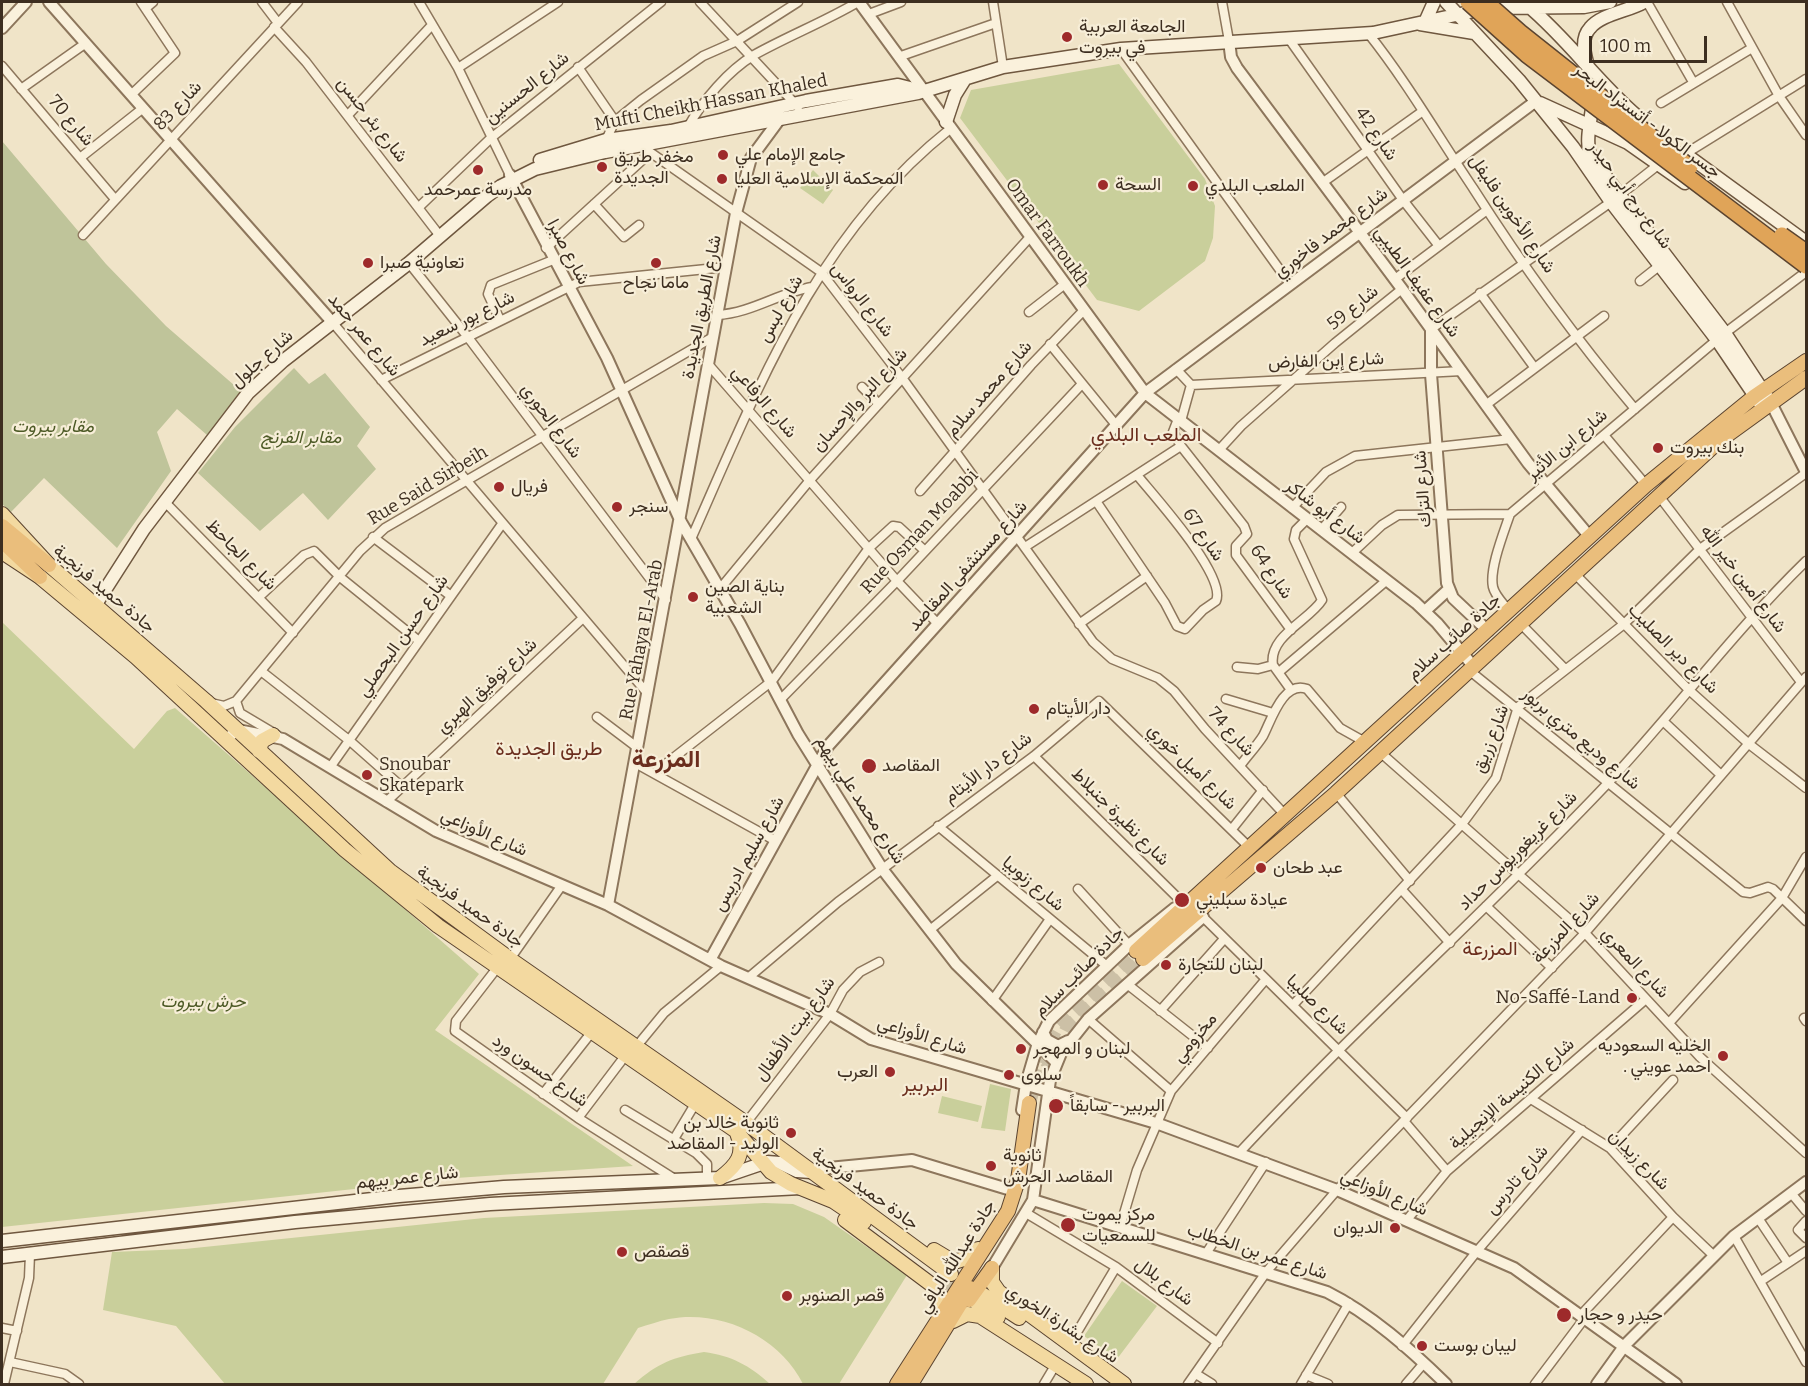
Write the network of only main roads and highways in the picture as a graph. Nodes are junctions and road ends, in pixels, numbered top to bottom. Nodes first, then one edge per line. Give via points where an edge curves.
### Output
1 (1434, 2) edge
2 (1446, 2) edge
3 (1468, 2) edge
4 (1610, 2) edge
5 (1645, 2) edge
6 (1524, 4) edge
7 (1487, 5) edge
8 (1455, 13) junction
9 (1421, 21) junction
10 (1474, 33) junction
11 (1589, 66) junction
12 (964, 79) junction
13 (923, 92) junction
14 (1536, 101) junction
15 (779, 113) junction
16 (948, 126) road end
17 (1591, 127) junction
18 (508, 180) junction
19 (1616, 199) junction
20 (1806, 242) edge
21 (1806, 252) edge
22 (1806, 266) edge
23 (1806, 272) edge
24 (1721, 337) junction
25 (1806, 361) edge
26 (1806, 378) edge
27 (1763, 399) junction
28 (2, 514) edge
29 (2, 526) edge
30 (2, 541) edge
31 (2, 552) edge
32 (49, 565) junction
33 (40, 577) junction
34 (96, 604) junction
35 (278, 737) road end
36 (260, 751) junction
37 (1250, 847) junction
38 (1256, 863) junction
39 (1182, 902) road end
40 (1203, 917) road end
41 (741, 1127) junction
42 (761, 1162) junction
43 (815, 1170) junction
44 (673, 1178) junction
45 (714, 1179) junction
46 (804, 1190) junction
47 (679, 1194) junction
48 (2, 1241) edge
49 (978, 1249) joint
50 (2, 1257) edge
51 (992, 1268) joint
52 (939, 1310) junction
53 (954, 1322) junction
54 (933, 1350) junction
55 (897, 1384) edge
56 (911, 1384) edge
57 (1086, 1384) edge
58 (1092, 1384) edge
59 (1123, 1384) edge

1 - 9 main road
2 - 8 main road, شارع برج أبي حيدر
3 - 22 highway, جسر الكولا - أتستراد البحر, bridge via 1527,55
4 - 6 main road, Mufti Cheikh Hassan Khaled via 1584,7
5 - 11 main road, شارع برج أبي حيدر via 1588,29 1585,43
6 - 7 main road, Mufti Cheikh Hassan Khaled
6 - 11 main road
7 - 8 main road, Mufti Cheikh Hassan Khaled
7 - 10 main road
7 - 21 highway, جسر الكولا - أتستراد البحر, bridge via 1697,172
8 - 9 main road, Mufti Cheikh Hassan Khaled
8 - 10 main road, شارع برج أبي حيدر
9 - 10 main road
9 - 12 main road, Mufti Cheikh Hassan Khaled via 1368,33 1121,49 1004,68
10 - 14 main road, شارع برج أبي حيدر
11 - 17 main road, شارع برج أبي حيدر via 1594,103
11 - 20 main road via 1627,108
12 - 13 main road, Mufti Cheikh Hassan Khaled
12 - 16 main road via 953,100
13 - 15 main road, Mufti Cheikh Hassan Khaled via 804,114
13 - 15 main road, Mufti Cheikh Hassan Khaled via 897,85 796,104
14 - 17 main road
14 - 19 main road, شارع برج أبي حيدر
15 - 18 main road, Mufti Cheikh Hassan Khaled via 645,149 535,169
15 - 18 main road, Mufti Cheikh Hassan Khaled via 606,141 528,165
17 - 19 main road, شارع برج أبي حيدر via 1587,145 1590,156
17 - 23 main road via 1628,143
18 - 34 main road, شارع جلول via 248,393 164,501
19 - 24 main road, شارع برج أبي حيدر
19 - 24 main road, شارع برج أبي حيدر via 1659,266
24 - 27 main road, شارع برج أبي حيدر
25 - 27 highway, جادة صائب سلام
26 - 27 highway, جادة صائب سلام
27 - 37 highway, جادة صائب سلام via 1646,485
27 - 38 highway, جادة صائب سلام via 1576,575
28 - 32 main road
29 - 32 highway, جادة حميد فرنجية
30 - 33 highway, جادة حميد فرنجية
31 - 33 main road
32 - 34 main road, جادة حميد فرنجية
33 - 41 main road, جادة حميد فرنجية via 136,657 379,879 438,927 695,1104
34 - 36 main road, جادة حميد فرنجية
35 - 36 main road via 262,741
36 - 41 main road, جادة حميد فرنجية via 370,854
37 - 38 highway, جادة صائب سلام via 1136,952
37 - 39 highway
38 - 40 highway
41 - 42 main road, جادة حميد فرنجية
41 - 43 main road, جادة حميد فرنجية via 792,1150
41 - 45 main road via 741,1156 732,1169
42 - 43 main road via 773,1161 797,1171
42 - 45 main road, شارع عمر بيهم
42 - 46 main road, جادة حميد فرنجية via 781,1179
43 - 46 main road, جادة حميد فرنجية via 949,1277 833,1201
43 - 49 main road via 949,1260 963,1260
44 - 45 main road, شارع عمر بيهم
44 - 47 main road
44 - 48 main road, شارع عمر بيهم via 399,1196
46 - 47 main road, شارع عمر بيهم
46 - 52 main road via 936,1288
47 - 50 main road, شارع عمر بيهم via 490,1204 295,1222
49 - 52 highway
51 - 53 highway
51 - 59 main road via 992,1282 999,1292
52 - 55 highway
53 - 54 highway
53 - 57 main road via 967,1314 980,1316
54 - 55 highway, جادة عبدالله اليافي via 1020,1206 1034,1103 1008,1211
54 - 56 highway, جادة عبدالله اليافي
58 - 59 main road, شارع بشارة الخوري via 980,1298

